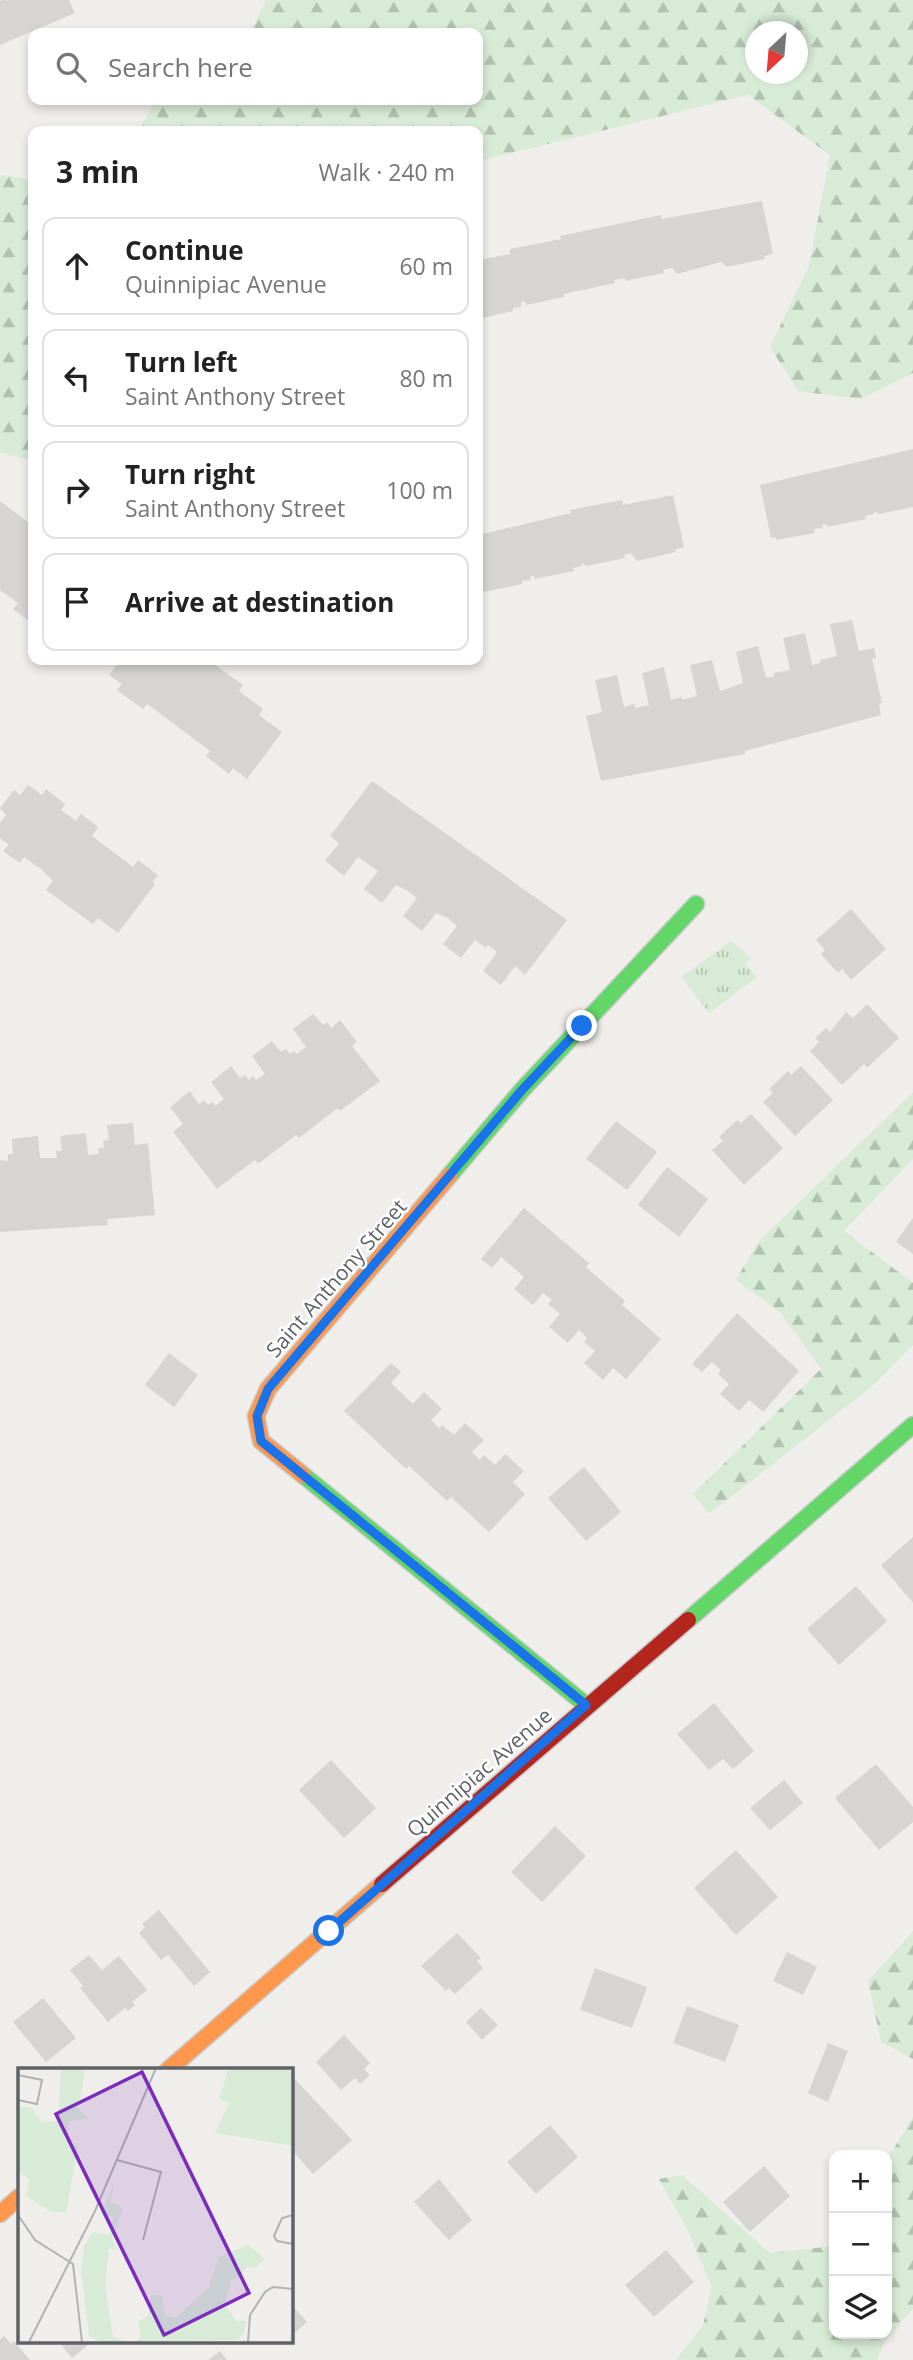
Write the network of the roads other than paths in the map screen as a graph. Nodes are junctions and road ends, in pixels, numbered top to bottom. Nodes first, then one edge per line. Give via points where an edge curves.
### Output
1 (696, 904) dead end
2 (913, 1425) edge
3 (586, 1705) junction
4 (170, 2068) edge
5 (18, 2198) edge
6 (0, 2214) edge

1 - 3 street, Saint Anthony Street via 522,1090 268,1389 257,1416 261,1441
2 - 3 street, Quinnipiac Avenue
3 - 4 street, Quinnipiac Avenue
5 - 6 street

